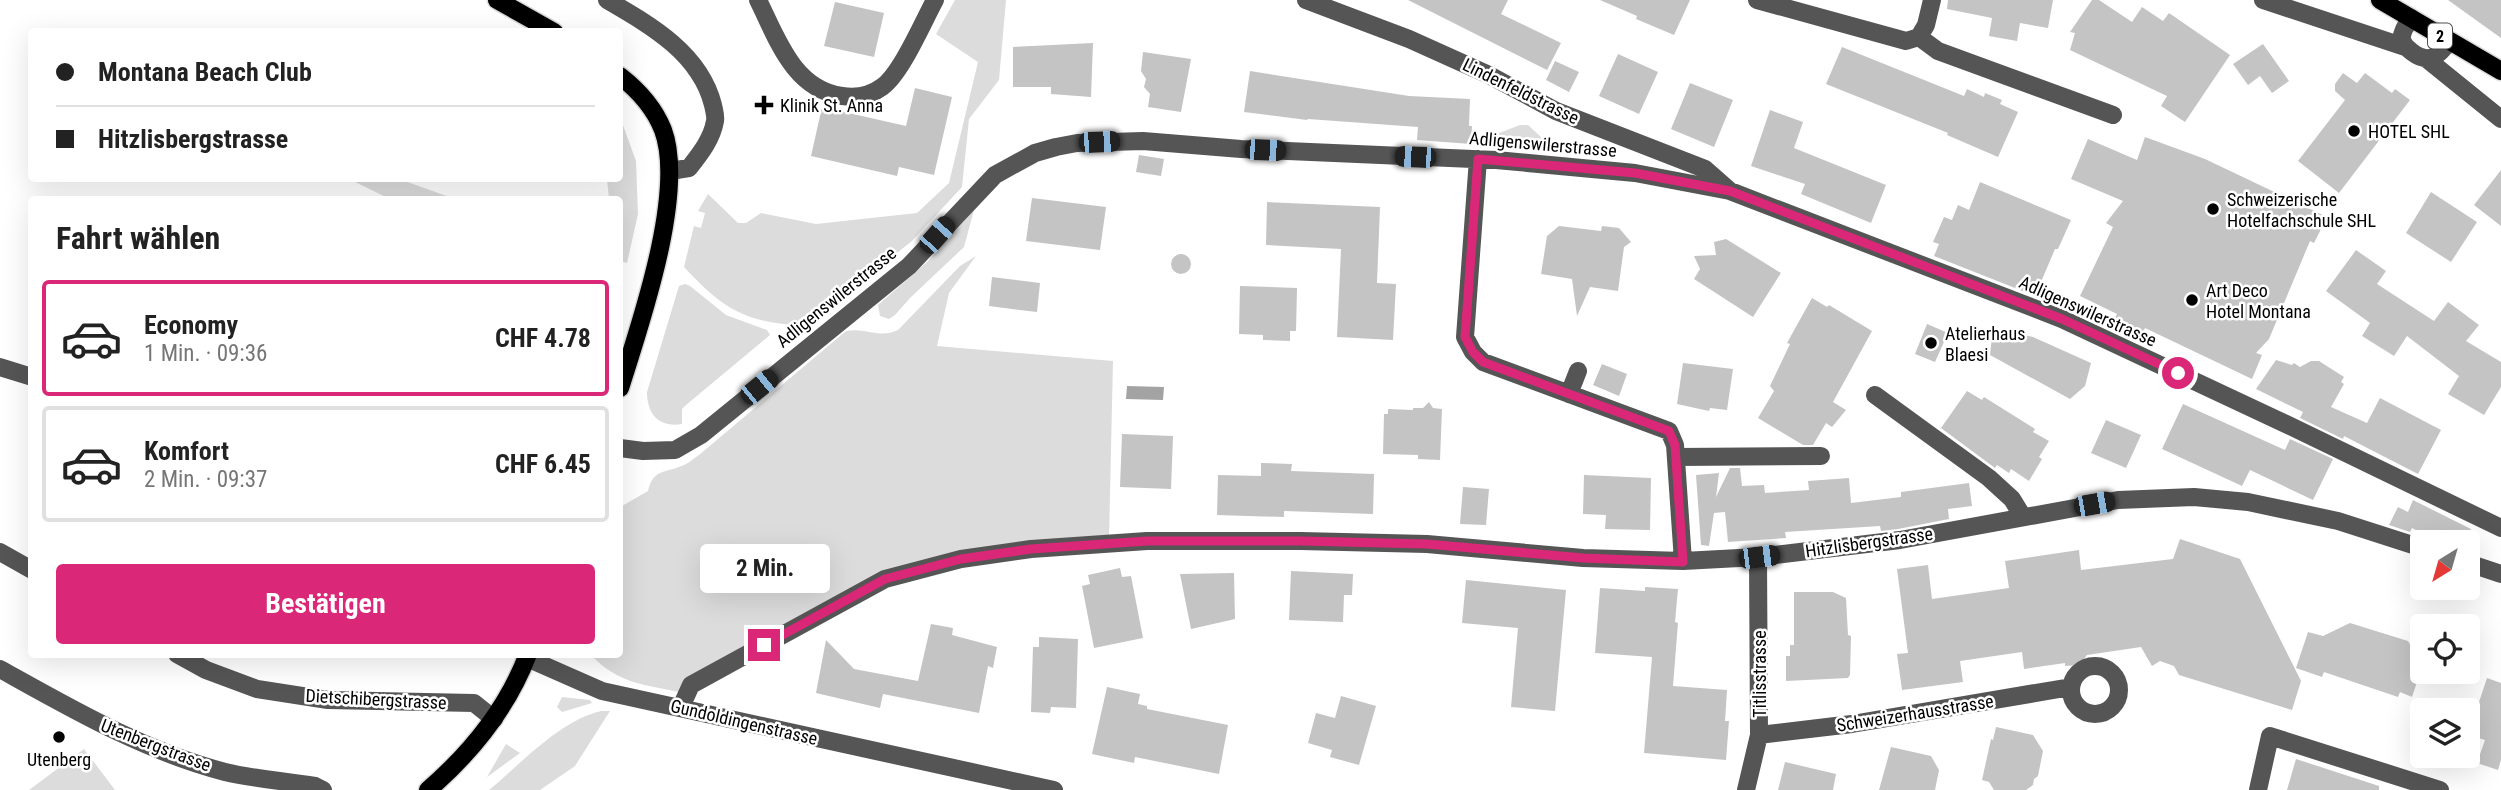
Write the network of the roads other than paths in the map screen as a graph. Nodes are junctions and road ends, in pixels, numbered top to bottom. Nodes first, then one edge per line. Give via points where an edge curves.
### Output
1 (497, 0) edge
2 (607, 0) edge
3 (758, 0) edge
4 (935, 0) edge
5 (1306, 0) edge
6 (1757, 0) edge
7 (1932, 0) edge
8 (2263, 0) edge
9 (2380, 0) edge
10 (2411, 18) junction
11 (547, 28) edge
12 (1919, 37) junction
13 (2449, 41) junction
14 (2405, 47) junction
15 (2428, 60) junction
16 (2501, 71) edge
17 (623, 78) edge
18 (2113, 116) dead end
19 (2501, 119) edge
20 (1478, 159) junction
21 (670, 171) junction
22 (1730, 191) junction
23 (0, 367) edge
24 (1578, 372) dead end
25 (28, 376) edge
26 (623, 377) edge
27 (1569, 394) junction
28 (1875, 395) dead end
29 (623, 448) edge
30 (1821, 456) dead end
31 (1676, 457) junction
32 (2023, 517) junction
33 (2501, 528) edge
34 (2410, 544) edge
35 (0, 552) edge
36 (1759, 557) junction
37 (1683, 562) junction
38 (2480, 567) edge
39 (28, 568) edge
40 (2501, 574) edge
41 (184, 658) edge
42 (526, 658) edge
43 (531, 658) edge
44 (2, 673) edge
45 (2071, 687) dead end
46 (681, 708) junction
47 (494, 719) junction
48 (1759, 735) junction
49 (966, 772) junction
50 (323, 790) edge
51 (428, 790) edge
52 (989, 790) edge
53 (1054, 790) edge
54 (1746, 790) edge
55 (2258, 790) edge
56 (2440, 790) edge

1 - 11 main road
2 - 21 street via 649,25 689,58 708,87 716,119 706,145 689,168
3 - 4 street via 789,63 809,83 829,94 858,98 883,87 898,69
5 - 22 street, Lindenfeldstrasse via 1420,44 1556,111 1705,169
6 - 12 street via 1906,41
7 - 12 street
8 - 14 street
9 - 10 main road, 2
10 - 13 main road, 2
10 - 14 street via 2403,32
12 - 18 street via 1938,51
13 - 15 street via 2441,53
13 - 16 main road, 2
14 - 15 street
15 - 19 street
17 - 21 main road via 652,109 663,131
20 - 22 street, Adligenswilerstrasse via 1635,173
20 - 27 street via 1465,337 1483,362
20 - 29 street, Adligenswilerstrasse via 1143,141 1077,143 1035,153 995,175 909,266 701,435 675,450
21 - 26 main road via 666,223
22 - 33 street, Adligenswilerstrasse via 2062,319
23 - 25 street
24 - 27 street
27 - 31 street via 1669,431
28 - 32 street via 1989,478 2012,499
30 - 31 street
31 - 37 street
32 - 34 street, Hitzlisbergstrasse via 2118,500 2194,497 2248,502 2338,521
32 - 36 street, Hitzlisbergstrasse via 1900,540
35 - 39 street
36 - 37 street, Hitzlisbergstrasse
36 - 48 street, Titlisstrasse
37 - 46 street, Hitzlisbergstrasse via 1427,544 1301,541 1147,541 961,559 885,579 691,685
38 - 40 street
41 - 47 street, Dietschibergstrasse via 257,689 328,700 474,703
42 - 47 main road
43 - 46 street, Gundoldingenstrasse via 602,691
44 - 50 street, Utenbergstrasse via 94,722 165,752 226,772
45 - 48 street, Schweizerhausstrasse
46 - 49 street, Gundoldingenstrasse
47 - 51 main road via 473,747
48 - 54 street, Titlisstrasse
49 - 52 street
49 - 53 street, Gundoldingenstrasse
55 - 56 street via 2270,736

